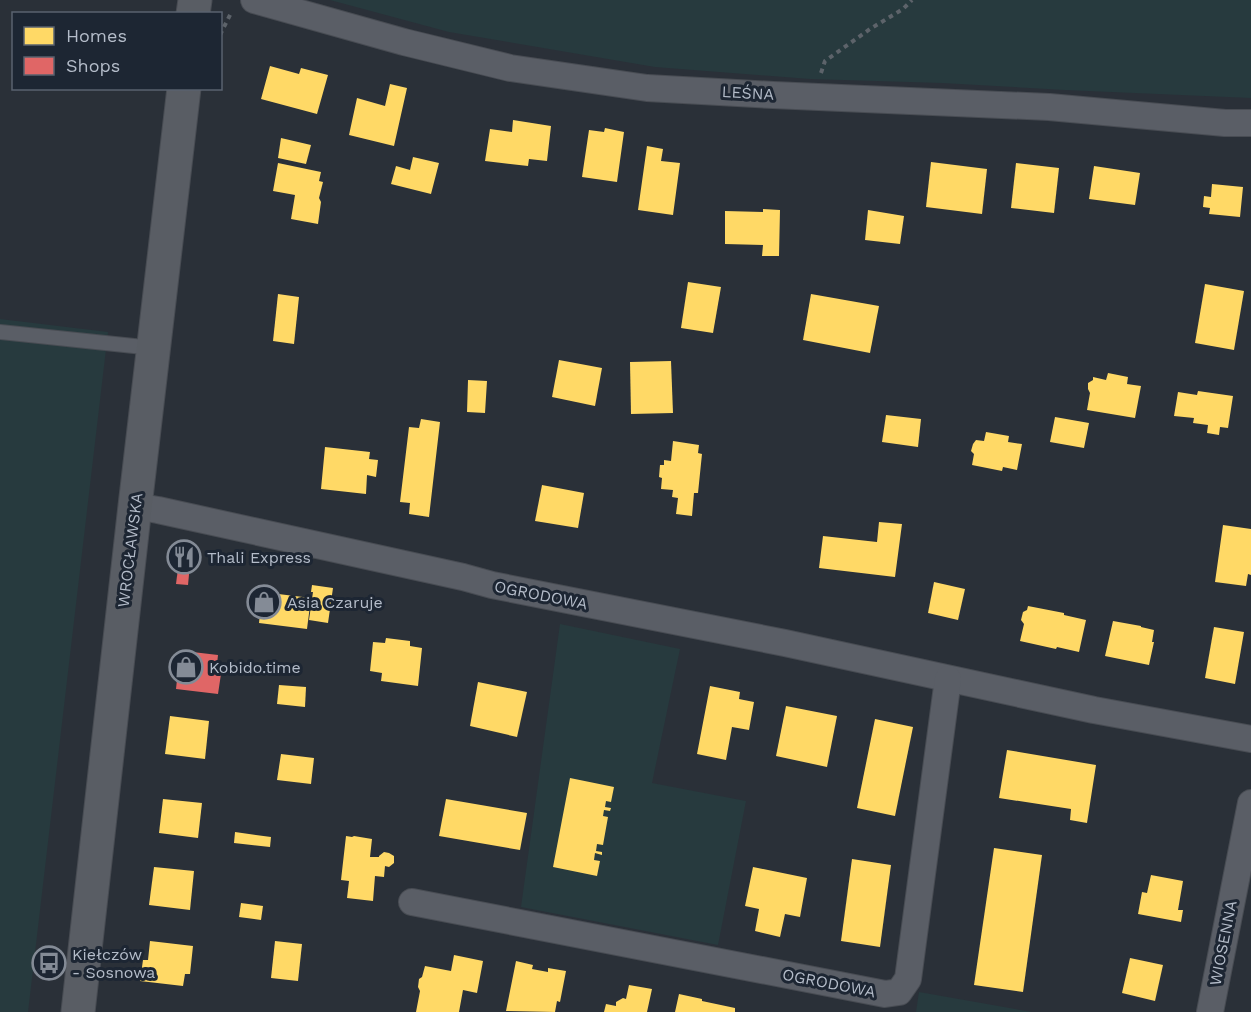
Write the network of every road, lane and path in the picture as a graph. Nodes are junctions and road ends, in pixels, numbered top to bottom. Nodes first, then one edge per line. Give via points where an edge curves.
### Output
1 (912, 0) edge
2 (244, 4) edge
3 (222, 32) edge
4 (184, 90) edge
5 (812, 97) junction
6 (1251, 123) edge
7 (0, 332) edge
8 (154, 348) junction
9 (135, 506) junction
10 (948, 679) junction
11 (1251, 739) edge
12 (1251, 803) edge
13 (412, 902) dead end
14 (78, 1012) edge
15 (1210, 1012) edge

1 - 5 path via 825,61
2 - 3 path
2 - 5 street, LEŚNA via 510,68 647,88
4 - 8 street, WROCŁAWSKA
5 - 6 street, LEŚNA via 1049,107
7 - 8 lane
8 - 9 street, WROCŁAWSKA
9 - 10 street, OGRODOWA
9 - 14 street, WROCŁAWSKA
10 - 11 street, OGRODOWA
10 - 13 street, OGRODOWA via 908,979 899,992 885,994
12 - 15 street, WIOSENNA

